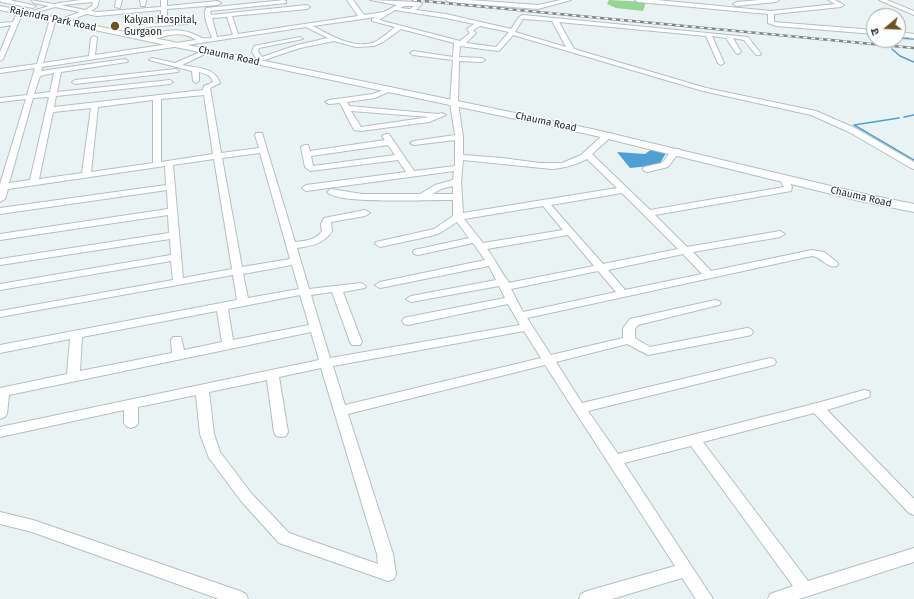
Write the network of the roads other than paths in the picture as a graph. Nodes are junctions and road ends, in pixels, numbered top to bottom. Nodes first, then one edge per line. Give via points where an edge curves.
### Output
1 (1, 0) edge
2 (96, 0) edge
3 (119, 0) edge
4 (201, 0) edge
5 (350, 0) edge
6 (373, 0) edge
7 (449, 0) edge
8 (568, 0) edge
9 (638, 0) edge
10 (661, 0) edge
11 (698, 0) edge
12 (776, 0) edge
13 (830, 0) edge
14 (882, 0) edge
15 (71, 1) edge
16 (284, 1) edge
17 (650, 1) junction
18 (268, 2) edge
19 (34, 3) edge
20 (55, 3) edge
21 (218, 3) dead end
22 (246, 3) edge
23 (749, 3) junction
24 (164, 4) edge
25 (403, 4) junction
26 (118, 7) dead end
27 (307, 7) dead end
28 (713, 7) junction
29 (0, 8) edge
30 (902, 8) edge
31 (68, 10) junction
32 (288, 10) junction
33 (393, 11) junction
34 (412, 11) junction
35 (24, 13) junction
36 (84, 13) junction
37 (773, 13) junction
38 (229, 15) junction
39 (43, 17) junction
40 (208, 17) junction
41 (362, 17) junction
42 (554, 19) junction
43 (57, 20) junction
44 (188, 22) dead end
45 (15, 23) junction
46 (385, 23) junction
47 (164, 24) junction
48 (479, 24) junction
49 (0, 25) edge
50 (306, 25) junction
51 (400, 27) junction
52 (409, 29) junction
53 (866, 31) edge
54 (511, 32) junction
55 (708, 34) junction
56 (236, 36) junction
57 (397, 36) dead end
58 (728, 36) junction
59 (314, 37) dead end
60 (94, 38) dead end
61 (145, 38) junction
62 (215, 39) junction
63 (334, 40) junction
64 (201, 41) junction
65 (287, 41) junction
66 (459, 44) junction
67 (176, 45) junction
68 (117, 46) dead end
69 (292, 48) junction
70 (480, 48) junction
71 (571, 50) junction
72 (207, 51) junction
73 (738, 52) dead end
74 (120, 53) junction
75 (413, 53) dead end
76 (758, 54) dead end
77 (92, 57) junction
78 (0, 59) edge
79 (455, 59) junction
80 (152, 60) dead end
81 (258, 60) junction
82 (482, 60) junction
83 (125, 61) junction
84 (720, 63) dead end
85 (39, 65) junction
86 (88, 66) junction
87 (178, 69) junction
88 (194, 69) junction
89 (484, 69) dead end
90 (0, 71) edge
91 (58, 71) junction
92 (36, 74) junction
93 (126, 77) junction
94 (86, 81) junction
95 (196, 81) dead end
96 (75, 82) dead end
97 (170, 82) dead end
98 (126, 86) junction
99 (391, 89) junction
100 (207, 92) junction
101 (53, 94) junction
102 (30, 97) junction
103 (157, 98) junction
104 (0, 100) edge
105 (126, 101) junction
106 (329, 102) dead end
107 (454, 103) junction
108 (344, 104) junction
109 (95, 105) junction
110 (50, 110) junction
111 (442, 115) junction
112 (456, 116) junction
113 (259, 135) dead end
114 (608, 135) junction
115 (459, 137) junction
116 (414, 144) dead end
117 (263, 150) junction
118 (676, 151) junction
119 (588, 155) junction
120 (218, 156) junction
121 (400, 157) junction
122 (169, 163) junction
123 (459, 163) junction
124 (157, 165) junction
125 (914, 166) edge
126 (647, 169) dead end
127 (86, 170) junction
128 (411, 174) junction
129 (783, 178) junction
130 (34, 182) junction
131 (457, 182) junction
132 (2, 186) edge
133 (171, 187) junction
134 (306, 188) dead end
135 (624, 190) junction
136 (331, 192) dead end
137 (423, 195) junction
138 (458, 197) junction
139 (0, 199) edge
140 (545, 203) junction
141 (914, 208) edge
142 (0, 211) edge
143 (173, 211) junction
144 (365, 213) dead end
145 (648, 213) junction
146 (458, 218) junction
147 (571, 232) junction
148 (780, 234) dead end
149 (175, 235) junction
150 (0, 237) edge
151 (478, 243) junction
152 (380, 244) dead end
153 (291, 246) junction
154 (684, 251) junction
155 (418, 252) dead end
156 (176, 257) junction
157 (296, 261) junction
158 (0, 262) edge
159 (492, 262) junction
160 (833, 264) dead end
161 (602, 268) junction
162 (238, 272) junction
163 (708, 275) junction
164 (178, 282) junction
165 (380, 285) dead end
166 (505, 285) junction
167 (361, 286) dead end
168 (0, 287) edge
169 (338, 290) junction
170 (305, 292) junction
171 (624, 294) junction
172 (411, 299) dead end
173 (512, 300) junction
174 (243, 303) junction
175 (715, 303) dead end
176 (222, 307) junction
177 (0, 314) edge
178 (520, 316) junction
179 (408, 321) dead end
180 (315, 327) junction
181 (527, 327) junction
182 (748, 332) dead end
183 (76, 335) junction
184 (177, 340) dead end
185 (629, 340) junction
186 (356, 342) dead end
187 (228, 345) junction
188 (0, 349) edge
189 (178, 356) junction
190 (548, 360) junction
191 (770, 362) dead end
192 (326, 363) junction
193 (272, 375) junction
194 (73, 377) junction
195 (202, 390) junction
196 (2, 392) edge
197 (864, 394) dead end
198 (131, 404) junction
199 (579, 408) junction
200 (816, 408) junction
201 (340, 411) junction
202 (0, 414) edge
203 (132, 423) dead end
204 (0, 432) edge
205 (281, 432) dead end
206 (694, 440) junction
207 (615, 460) junction
208 (914, 508) edge
209 (0, 518) edge
210 (914, 555) edge
211 (685, 570) junction
212 (805, 590) junction
213 (240, 599) edge
214 (586, 599) edge
215 (705, 599) edge
216 (776, 599) edge

1 - 19 street
2 - 15 street
2 - 36 street via 94,7
3 - 26 street
4 - 24 street
5 - 41 street
6 - 25 street
7 - 8 street via 538,6
9 - 17 street
10 - 17 street
11 - 28 street
12 - 23 street
13 - 37 street via 841,5
14 - 30 street
15 - 20 street
15 - 31 street
16 - 18 street
16 - 32 street
17 - 28 street
18 - 22 street
19 - 20 street
20 - 31 street
20 - 35 street
21 - 24 street
22 - 40 street via 208,9
23 - 28 street
23 - 37 street
24 - 36 street via 97,14
24 - 47 street
25 - 33 street
25 - 34 street via 419,4
27 - 32 street
28 - 37 street
29 - 35 street, Rajendra Park Road
31 - 36 street
31 - 39 street
32 - 38 street
33 - 34 street
33 - 41 street
33 - 46 street via 401,14
33 - 46 street via 374,20
34 - 48 street
35 - 39 street, Rajendra Park Road
35 - 45 street
36 - 43 street
37 - 53 street via 772,23 776,24
38 - 40 street
38 - 56 street
39 - 43 street, Rajendra Park Road
40 - 62 street
41 - 50 street
42 - 54 street via 522,17
42 - 55 street
42 - 71 street
43 - 61 street, Rajendra Park Road
43 - 85 street
44 - 47 street
45 - 49 street
45 - 78 street
46 - 51 street
47 - 61 street via 143,24
48 - 54 street
48 - 66 street via 470,29 473,33
50 - 56 street
50 - 63 street
51 - 52 street
51 - 63 street via 369,45
52 - 57 street
52 - 66 street
54 - 70 street via 498,49
54 - 71 street
55 - 58 street
55 - 84 street
56 - 62 street
58 - 73 street
58 - 76 street via 746,38
59 - 65 street
60 - 77 street
61 - 64 street via 171,32 190,35
61 - 67 street, Rajendra Park Road
62 - 64 street
63 - 69 street
64 - 67 street
65 - 69 street
65 - 81 street via 256,46
66 - 70 street
66 - 79 street
67 - 72 street, Chauma Road
67 - 74 street
68 - 74 street
69 - 81 street
70 - 82 street
71 - 125 street via 705,90 813,113 852,130
72 - 81 street, Chauma Road
72 - 87 street
74 - 77 street
74 - 83 street
75 - 79 street
77 - 85 street
79 - 82 street
79 - 107 street
80 - 87 street
81 - 99 street, Chauma Road
82 - 89 street
83 - 86 street
83 - 93 street
85 - 90 street
85 - 92 street
86 - 91 street
86 - 94 street
87 - 88 street
87 - 93 street
88 - 95 street
88 - 100 street via 215,77 217,83 207,86
91 - 92 street
91 - 101 street
92 - 102 street
93 - 94 street
93 - 98 street
94 - 96 street
97 - 98 street
98 - 101 street
98 - 105 street
99 - 107 street, Chauma Road
99 - 108 street
100 - 103 street
100 - 120 street
101 - 102 street
101 - 110 street
102 - 104 street
102 - 132 street
103 - 105 street
103 - 124 street
105 - 109 street
106 - 108 street
107 - 112 street
107 - 114 street, Chauma Road
108 - 111 street
108 - 111 street via 357,128 361,129 429,120
109 - 110 street
109 - 127 street
110 - 130 street
111 - 112 street
112 - 115 street
113 - 117 street
114 - 118 street, Chauma Road
114 - 119 street
115 - 116 street
115 - 123 street
117 - 120 street
117 - 153 street
118 - 126 street via 665,165
118 - 129 street, Chauma Road
119 - 123 street via 558,167 506,161
119 - 135 street
120 - 122 street
120 - 162 street
121 - 121 street via 313,169 309,166 305,150 388,139
121 - 128 street
122 - 124 street
122 - 133 street
123 - 128 street
123 - 131 street
124 - 127 street
127 - 130 street
128 - 134 street
129 - 141 street, Chauma Road via 886,204
129 - 145 street via 788,188
130 - 132 street
131 - 137 street via 438,187
131 - 138 street
132 - 139 street
133 - 142 street
133 - 143 street
135 - 140 street
135 - 145 street
136 - 137 street via 344,196 369,197
137 - 138 street
138 - 146 street
140 - 146 street
140 - 147 street
143 - 149 street
143 - 150 street
144 - 153 street via 327,220 327,231 322,238 315,242
145 - 154 street
146 - 151 street
146 - 152 street via 428,234
147 - 151 street
147 - 161 street
148 - 154 street
149 - 156 street
149 - 158 street
151 - 155 street
151 - 159 street
153 - 157 street
154 - 161 street
154 - 163 street
156 - 164 street
156 - 168 street
157 - 162 street
157 - 170 street
159 - 165 street
159 - 166 street
160 - 163 street via 820,254 812,253
161 - 166 street
161 - 171 street
162 - 164 street
162 - 174 street
163 - 171 street
164 - 177 street
166 - 172 street
166 - 173 street
167 - 169 street
169 - 170 street via 336,288
169 - 186 street
170 - 174 street
170 - 180 street
171 - 178 street
173 - 178 street
173 - 179 street
174 - 176 street
175 - 185 street via 634,322 629,328
176 - 183 street
176 - 187 street
178 - 181 street
180 - 187 street
180 - 192 street
181 - 190 street
181 - 192 street
182 - 185 street via 648,350
183 - 188 street
183 - 194 street
184 - 189 street
185 - 190 street
187 - 189 street
189 - 194 street
190 - 199 street
190 - 201 street
191 - 199 street
192 - 193 street
192 - 201 street
193 - 195 street
193 - 205 street
194 - 196 street
195 - 198 street
195 - 201 street via 208,434 214,454 246,497 284,538 388,574 385,554
196 - 202 street
197 - 200 street
198 - 203 street
198 - 204 street
199 - 207 street
200 - 206 street
200 - 208 street
206 - 207 street
206 - 212 street
207 - 211 street
209 - 213 street via 33,526
210 - 212 street
211 - 214 street
211 - 215 street
212 - 216 street

